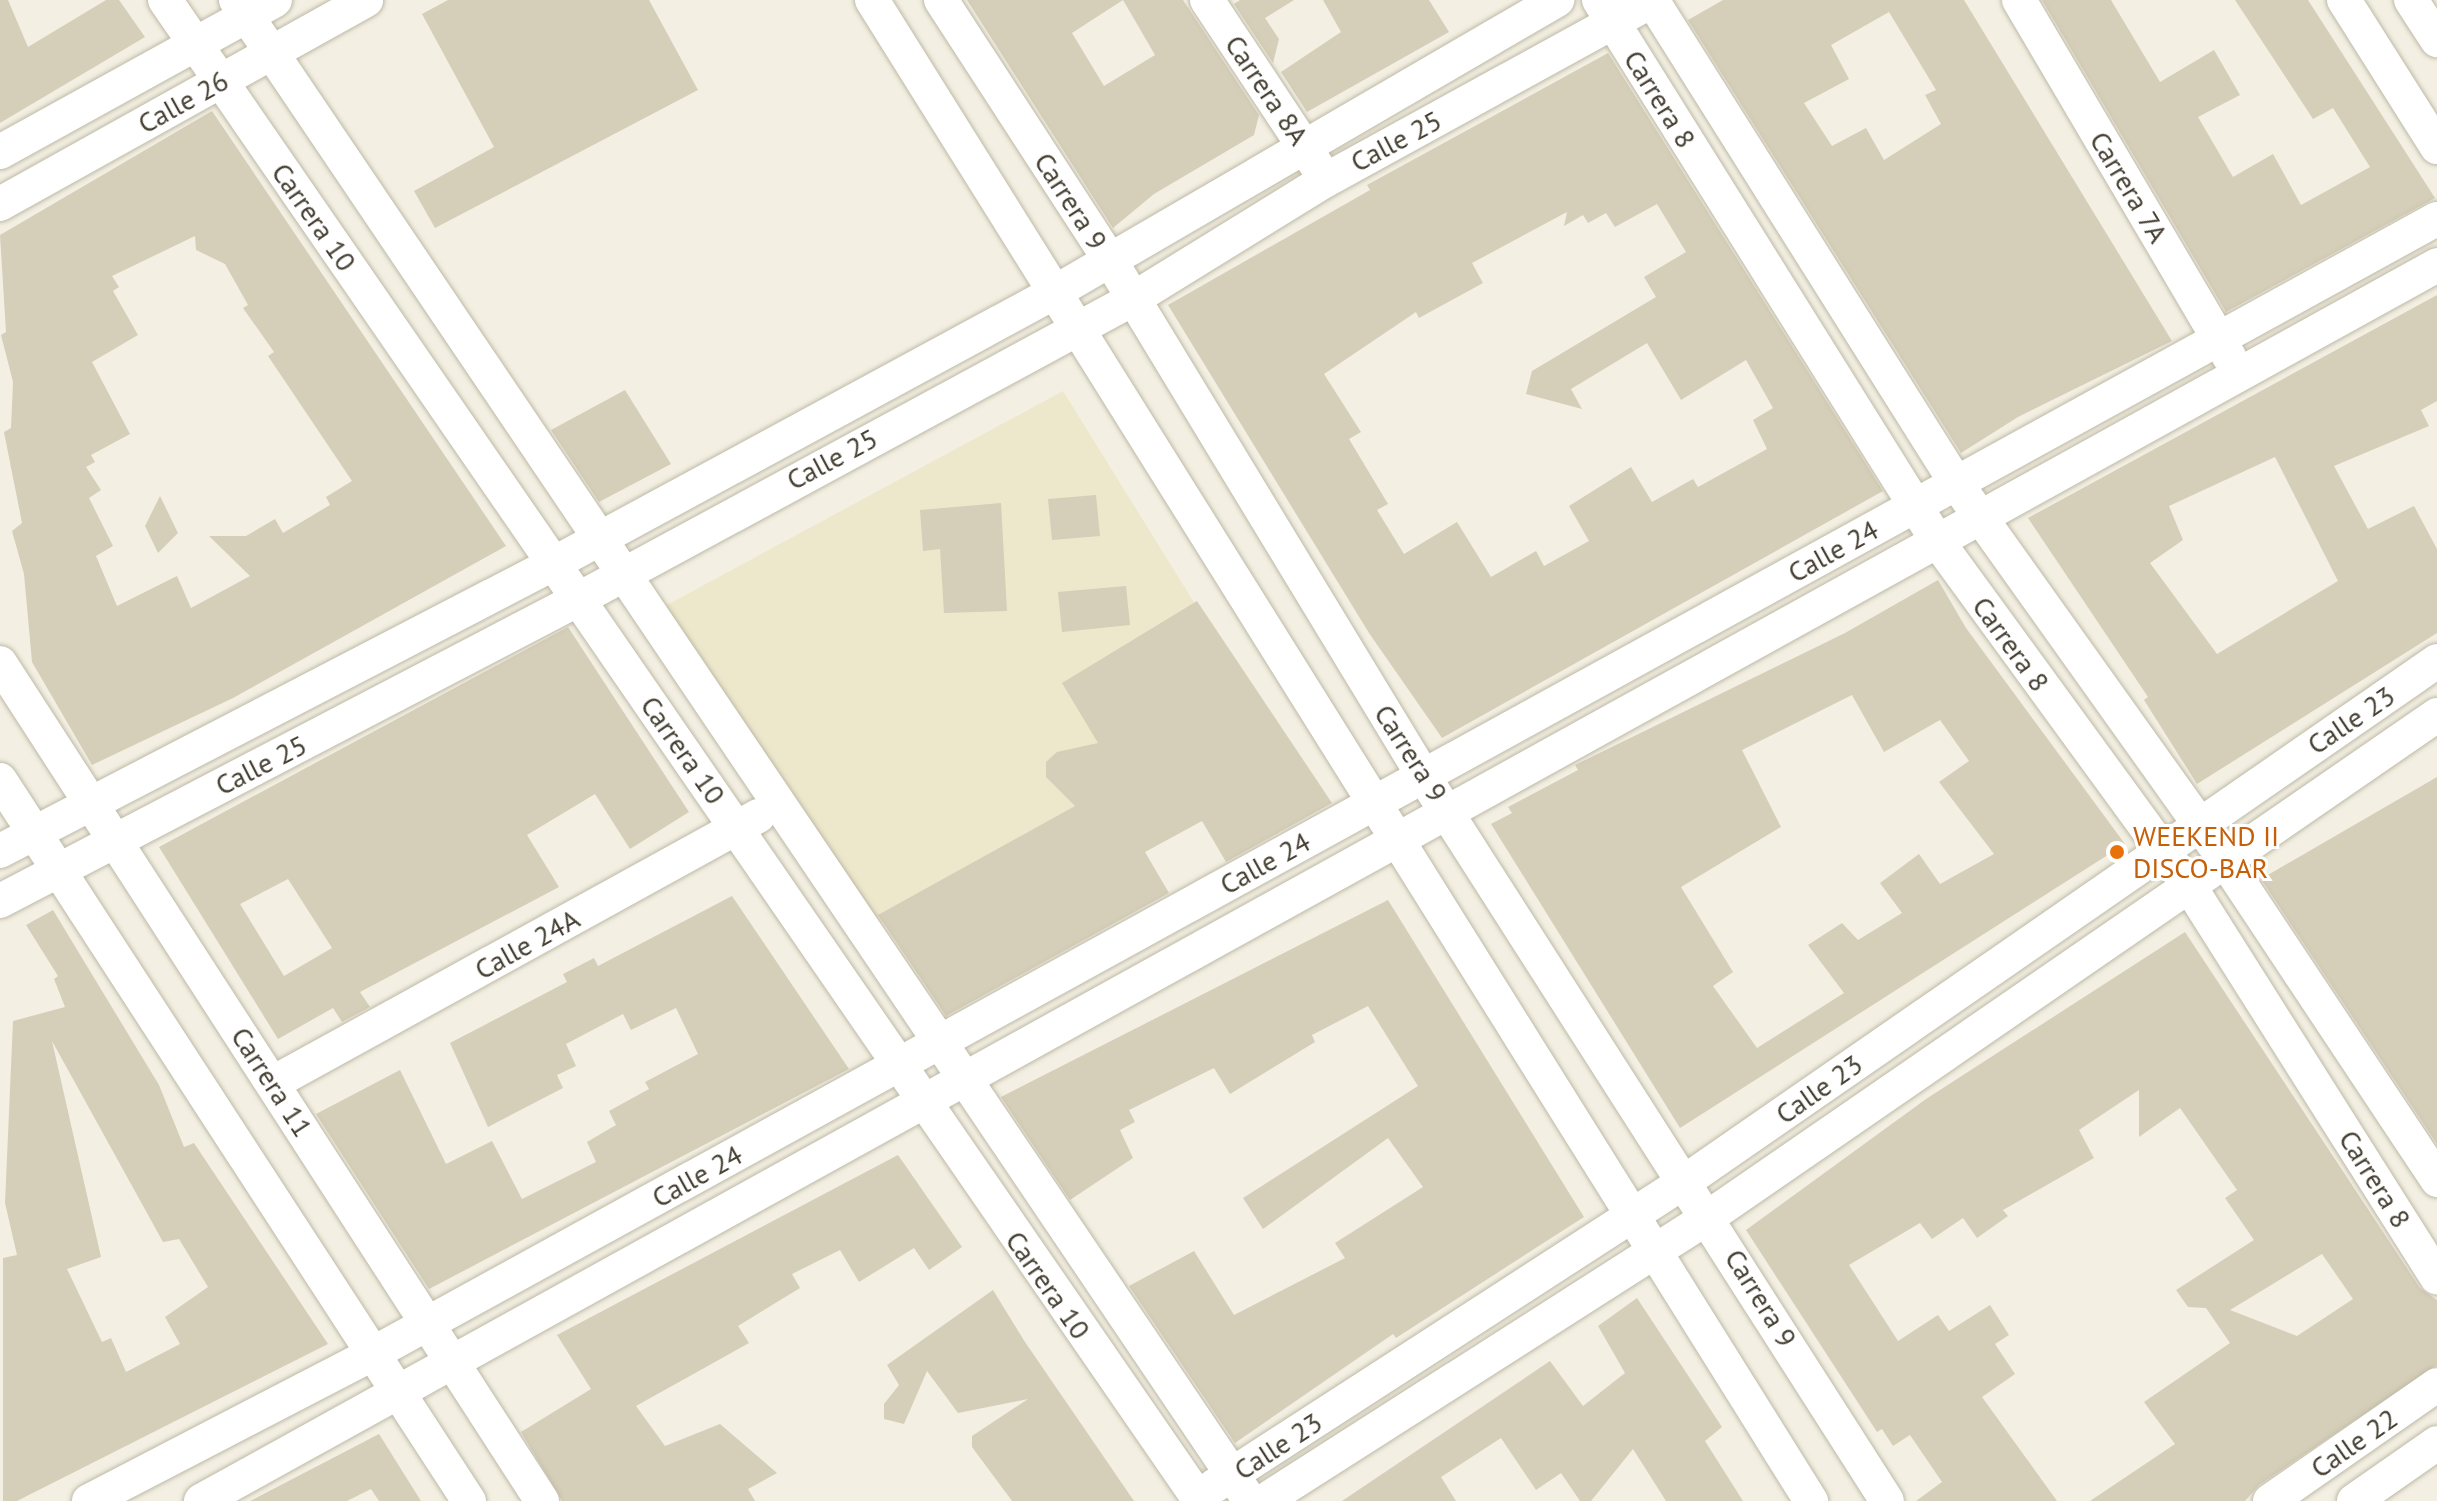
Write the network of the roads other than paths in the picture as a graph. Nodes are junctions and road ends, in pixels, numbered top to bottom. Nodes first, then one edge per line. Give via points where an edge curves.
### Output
1 (165, 0) edge
2 (366, 0) edge
3 (872, 0) edge
4 (941, 0) edge
5 (1207, 0) edge
6 (1557, 0) edge
7 (1653, 0) edge
8 (2019, 0) edge
9 (2344, 0) edge
10 (2411, 0) edge
11 (252, 5) edge
12 (1606, 12) edge
13 (2437, 40) edge
14 (194, 46) junction
15 (271, 52) junction
16 (221, 81) junction
17 (1305, 146) junction
18 (2437, 147) edge
19 (0, 152) edge
20 (1326, 180) junction
21 (0, 204) edge
22 (2437, 219) edge
23 (1110, 260) junction
24 (2437, 265) edge
25 (1057, 291) junction
26 (1133, 299) junction
27 (450, 317) junction
28 (1079, 326) junction
29 (2218, 339) junction
30 (406, 350) junction
31 (2239, 374) junction
32 (1956, 483) junction
33 (1915, 506) junction
34 (1980, 518) junction
35 (598, 536) junction
36 (1938, 542) junction
37 (553, 564) junction
38 (623, 573) junction
39 (577, 600) junction
40 (2437, 661) edge
41 (0, 663) edge
42 (2437, 715) edge
43 (1424, 777) junction
44 (0, 780) edge
45 (92, 802) junction
46 (1375, 803) junction
47 (779, 804) junction
48 (1450, 813) junction
49 (2199, 824) junction
50 (739, 828) junction
51 (36, 832) junction
52 (116, 839) junction
53 (1398, 842) junction
54 (0, 851) edge
55 (2161, 854) junction
56 (2226, 862) junction
57 (60, 869) junction
58 (2190, 887) junction
59 (0, 901) edge
60 (940, 1043) junction
61 (896, 1067) junction
62 (966, 1082) junction
63 (273, 1083) junction
64 (922, 1105) junction
65 (1687, 1180) junction
66 (2437, 1180) edge
67 (1710, 1216) junction
68 (1629, 1218) junction
69 (1652, 1254) junction
70 (2437, 1277) edge
71 (428, 1323) junction
72 (374, 1353) junction
73 (455, 1365) junction
74 (2437, 1385) edge
75 (401, 1395) junction
76 (2437, 1443) edge
77 (1241, 1488) edge
78 (1195, 1499) edge
79 (89, 1501) edge
80 (201, 1501) edge
81 (469, 1501) edge
82 (542, 1501) edge
83 (1264, 1501) edge
84 (1811, 1501) edge
85 (1887, 1501) edge
86 (2270, 1501) edge
87 (2354, 1501) edge

1 - 14 street, Carrera 10
2 - 15 street, Calle 26
3 - 25 street, Carrera 9
4 - 23 street, Carrera 9
5 - 17 street, Carrera 8A
6 - 17 street, Calle 25
7 - 12 street, Calle 25
7 - 32 street, Carrera 8
8 - 29 street, Carrera 7A
9 - 18 street
10 - 13 street
11 - 14 street, Calle 26
11 - 15 street, Carrera 10
12 - 20 street, Calle 25
12 - 33 street, Carrera 8
14 - 16 street, Carrera 10
14 - 19 street, Calle 26
15 - 16 street, Calle 26
15 - 27 street, Carrera 10
16 - 21 street, Calle 26
16 - 30 street, Carrera 10
17 - 20 street, Carrera 8A
17 - 23 street, Calle 25
20 - 26 street, Calle 25
22 - 29 street, Calle 24
23 - 25 street, Calle 25
23 - 26 street, Carrera 9
24 - 31 street, Calle 24
25 - 28 street, Carrera 9
25 - 35 street, Calle 25
26 - 28 street, Calle 25
26 - 43 street, Carrera 9
27 - 30 street
27 - 35 street, Carrera 10
28 - 38 street, Calle 25
28 - 46 street, Carrera 9
29 - 31 street, Carrera 7A
29 - 32 street, Calle 24
30 - 37 street, Carrera 10
31 - 34 street, Calle 24
32 - 33 street, Calle 24
32 - 34 street, Carrera 8
33 - 36 street, Carrera 8
33 - 43 street, Calle 24
34 - 36 street, Calle 24
34 - 49 street, Carrera 8
35 - 37 street, Calle 25
35 - 38 street, Carrera 10
36 - 48 street, Calle 24
36 - 55 street, Carrera 8
37 - 39 street, Carrera 10
37 - 45 street, Calle 25
38 - 39 street, Calle 25
38 - 47 street, Carrera 10
39 - 50 street, Carrera 10
39 - 52 street, Calle 25
40 - 49 street, Calle 23
41 - 45 street, Carrera 11
42 - 56 street, Calle 23
43 - 46 street, Calle 24
43 - 48 street, Carrera 9
44 - 51 street
45 - 51 street, Calle 25
45 - 52 street, Carrera 11
46 - 53 street, Carrera 9
46 - 60 street, Calle 24
47 - 50 street, Calle 24A
47 - 60 street, Carrera 10
48 - 53 street, Calle 24
48 - 65 street, Carrera 9
49 - 55 street, Calle 23
49 - 56 street, Carrera 8
50 - 61 street, Carrera 10
50 - 63 street, Calle 24A
51 - 54 street, Calle 25
51 - 57 street
52 - 57 street, Calle 25
52 - 63 street, Carrera 11
53 - 62 street, Calle 24
53 - 68 street, Carrera 9
55 - 58 street, Carrera 8
55 - 65 street, Calle 23
56 - 58 street, Calle 23
56 - 66 street, Carrera 8
57 - 59 street, Calle 25
57 - 72 street
58 - 67 street, Calle 23
58 - 70 street, Carrera 8
60 - 61 street, Calle 24
60 - 62 street, Carrera 10
61 - 64 street, Carrera 10
61 - 71 street, Calle 24
62 - 64 street, Calle 24
62 - 77 street, Carrera 10
63 - 71 street, Carrera 11
64 - 73 street, Calle 24
64 - 78 street, Carrera 10
65 - 67 street, Carrera 9
65 - 68 street, Calle 23
67 - 69 street, Calle 23
67 - 85 street, Carrera 9
68 - 69 street, Carrera 9
68 - 77 street, Calle 23
69 - 83 street, Calle 23
69 - 84 street, Carrera 9
71 - 72 street, Calle 24
71 - 73 street, Carrera 11
72 - 75 street
72 - 79 street, Calle 24
73 - 75 street, Calle 24
73 - 82 street, Carrera 11
74 - 86 street, Calle 22
75 - 80 street, Calle 24
75 - 81 street
76 - 87 street, Calle 22
77 - 78 street, Calle 23

